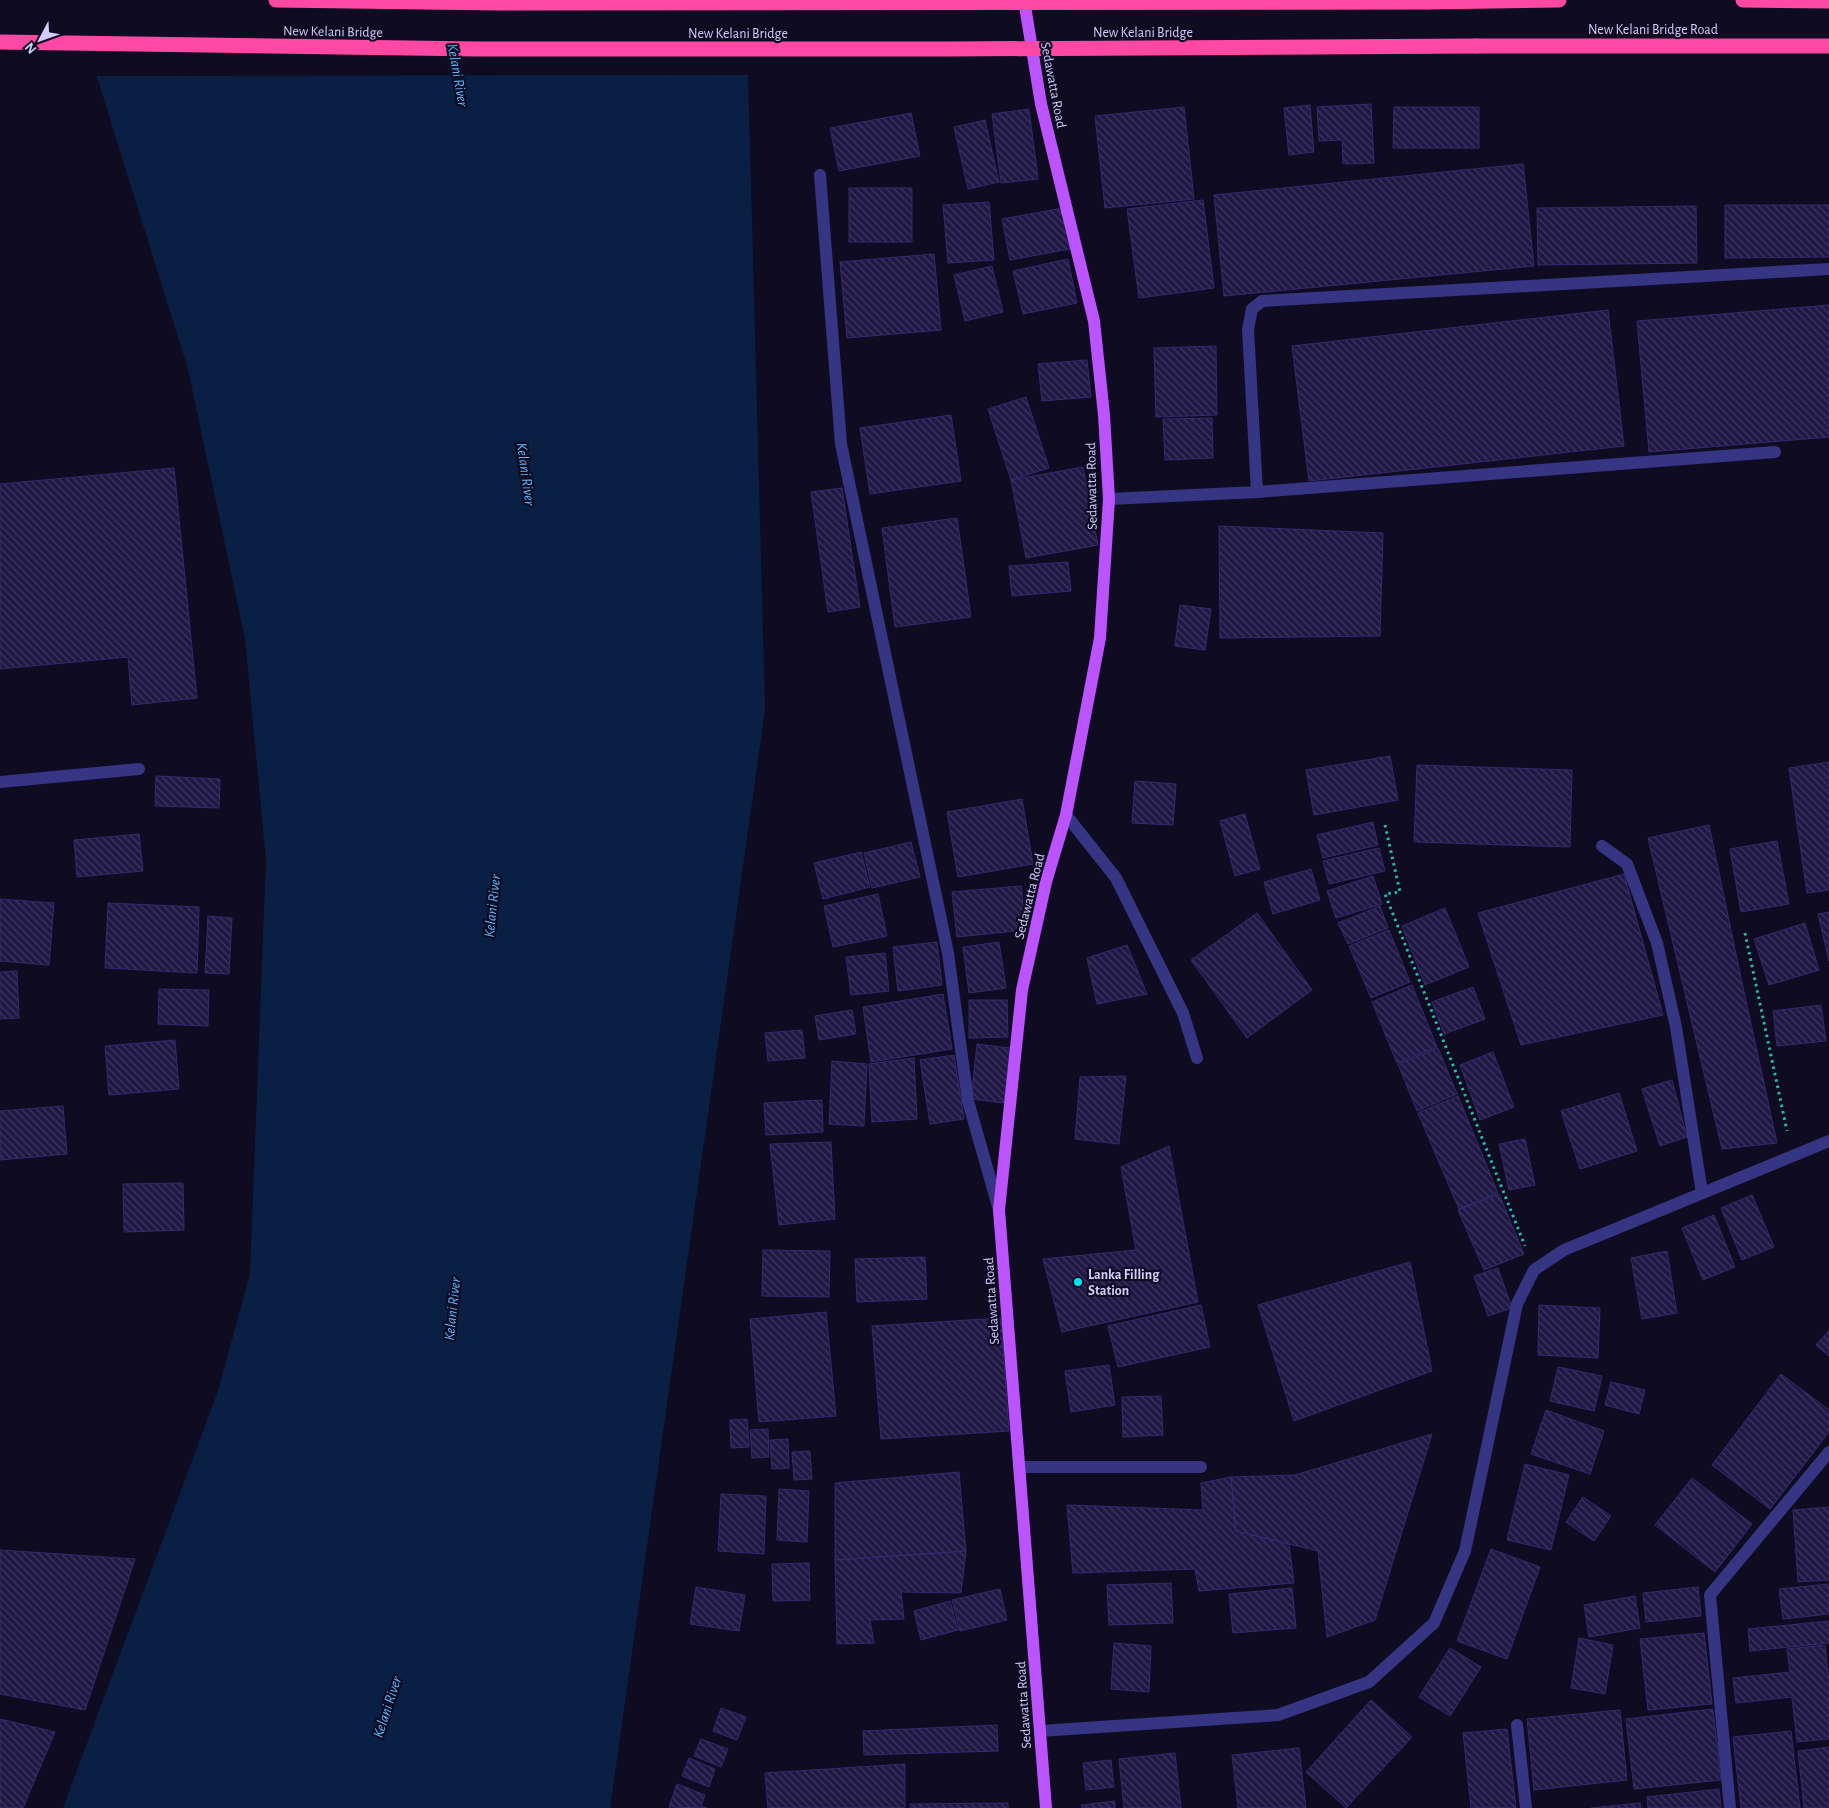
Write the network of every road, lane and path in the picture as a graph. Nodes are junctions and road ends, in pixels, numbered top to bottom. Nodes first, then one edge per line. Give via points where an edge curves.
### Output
1 (276, 0) edge
2 (1024, 0) edge
3 (1559, 0) edge
4 (1743, 0) edge
5 (1829, 1) edge
6 (0, 42) edge
7 (1476, 46) joint
8 (1829, 46) edge
9 (820, 175) dead end
10 (1829, 268) edge
11 (1775, 452) dead end
12 (1257, 492) junction
13 (1109, 499) junction
14 (139, 769) dead end
15 (0, 782) edge
16 (1066, 815) junction
17 (1385, 825) dead end
18 (1602, 846) dead end
19 (1745, 933) dead end
20 (1197, 1058) dead end
21 (1829, 1141) edge
22 (1792, 1156) junction
23 (1702, 1193) junction
24 (999, 1210) junction
25 (1534, 1270) junction
26 (1829, 1452) edge
27 (1019, 1467) junction
28 (1201, 1467) dead end
29 (1517, 1725) dead end
30 (1040, 1731) junction
31 (1046, 1808) edge
32 (1526, 1808) edge
33 (1730, 1808) edge

1 - 3 highway, bridge via 499,3
2 - 13 main road, Sedawatta Road via 1041,104 1094,321
4 - 5 highway
6 - 7 highway, New Kelani Bridge, bridge via 477,49
7 - 8 highway, New Kelani Bridge Road
9 - 24 street via 841,444 948,952 968,1101
10 - 12 street via 1262,301 1252,309 1248,329
11 - 12 street
12 - 13 street
13 - 16 main road, Sedawatta Road via 1100,638
14 - 15 street
16 - 20 street via 1116,878 1183,1013
16 - 24 main road, Sedawatta Road via 1046,882 1022,990
17 - 25 path via 1400,892 1385,894
18 - 23 street via 1627,864 1657,943 1676,1027
19 - 22 path
21 - 22 street
22 - 23 street
23 - 25 street via 1564,1250
24 - 27 main road, Sedawatta Road
25 - 30 street via 1517,1304 1465,1551 1434,1623 1368,1682 1278,1715
26 - 33 street via 1710,1594
27 - 28 street
27 - 30 main road, Sedawatta Road
29 - 32 street
30 - 31 main road, Sedawatta Road

